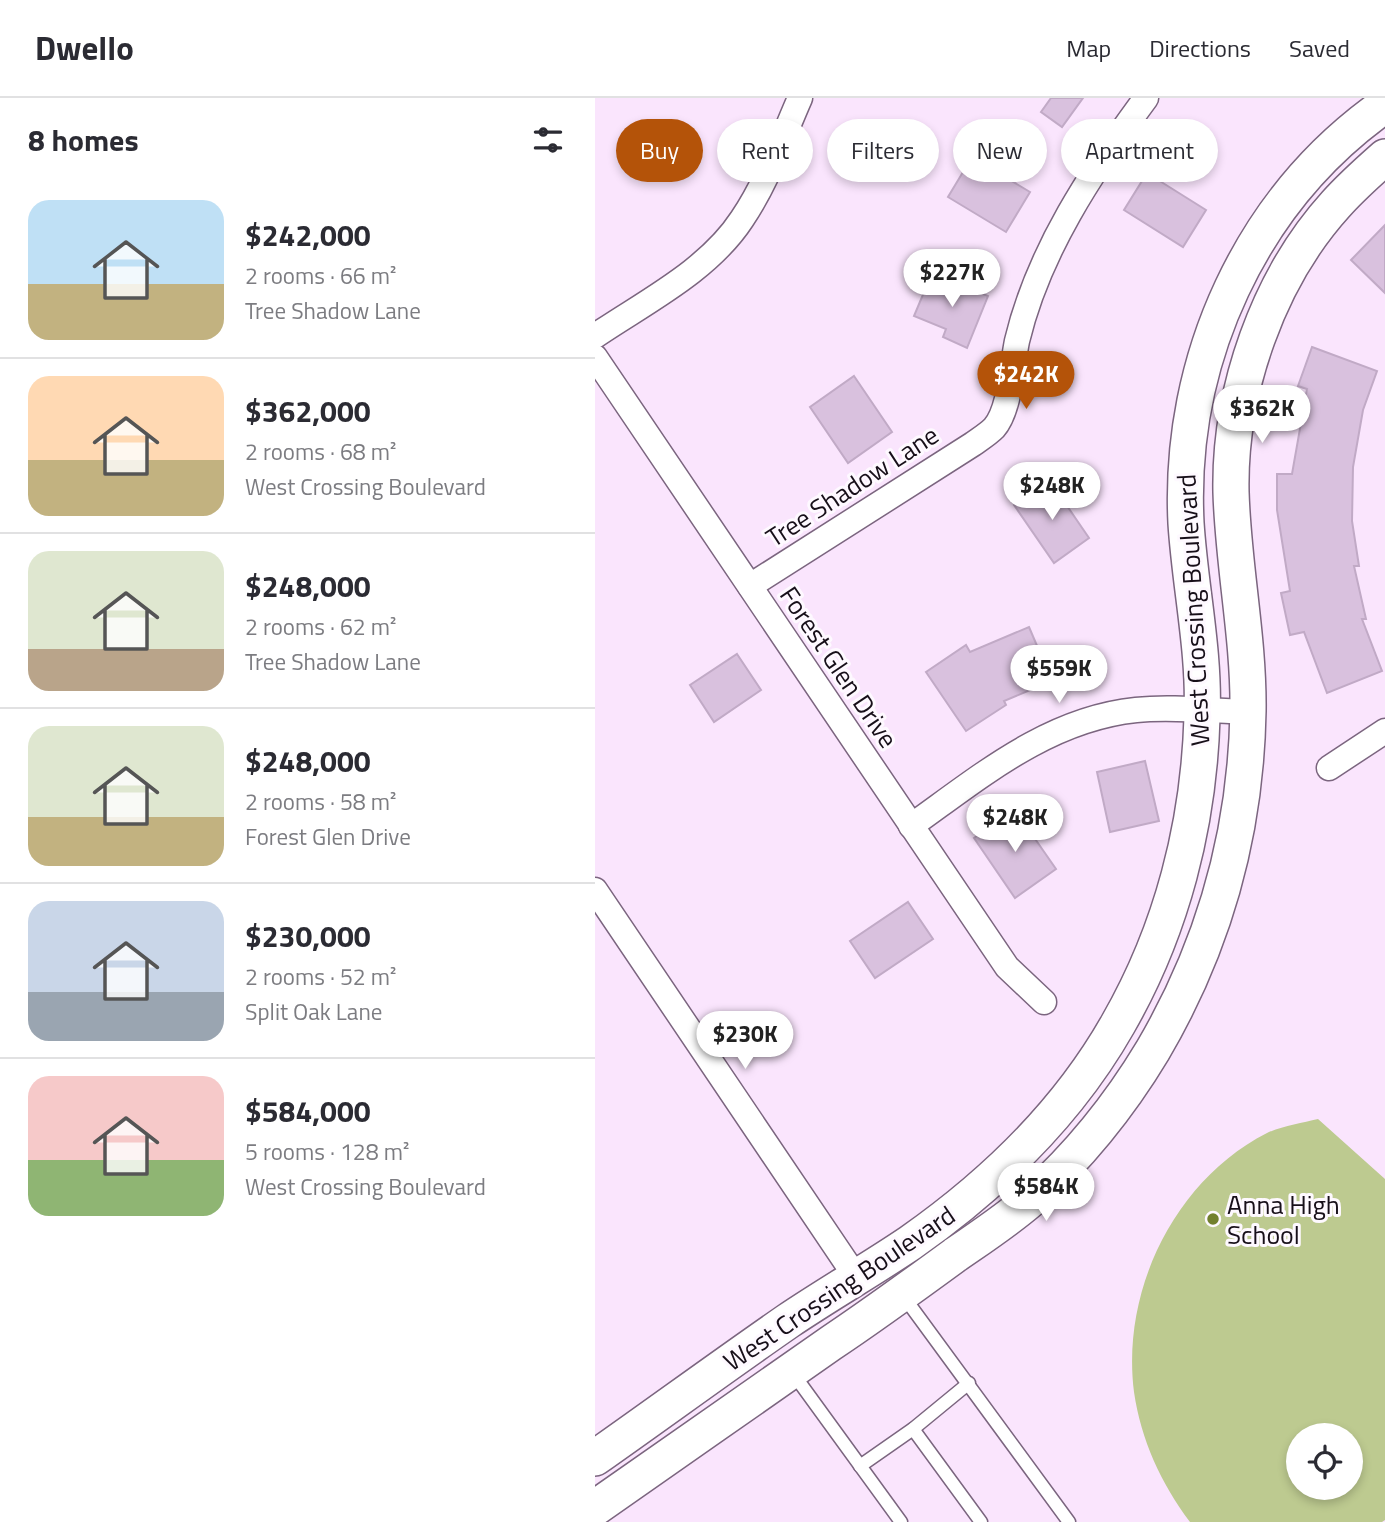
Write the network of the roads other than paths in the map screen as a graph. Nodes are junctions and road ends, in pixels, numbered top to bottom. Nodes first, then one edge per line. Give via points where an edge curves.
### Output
1 (800, 98) edge
2 (1146, 98) edge
3 (1385, 105) edge
4 (1385, 157) edge
5 (595, 336) edge
6 (595, 357) edge
7 (750, 586) junction
8 (1203, 711) junction
9 (1248, 712) junction
10 (1385, 731) edge
11 (1329, 768) dead end
12 (911, 826) junction
13 (595, 890) edge
14 (1044, 1002) dead end
15 (856, 1277) junction
16 (902, 1294) junction
17 (791, 1371) junction
18 (969, 1384) junction
19 (913, 1429) junction
20 (595, 1458) edge
21 (860, 1466) junction
22 (595, 1508) edge
23 (901, 1522) edge
24 (981, 1522) edge
25 (1069, 1522) edge

1 - 5 street via 752,203 724,241 680,279
2 - 7 street, Tree Shadow Lane via 1099,165 1037,278 996,426
3 - 8 street, West Crossing Boulevard via 1339,141 1258,239 1208,343 1193,401 1185,460 1186,523
4 - 9 street, West Crossing Boulevard via 1335,205 1292,265 1272,303 1244,379 1231,489
6 - 7 street, Forest Glen Drive
7 - 12 street, Forest Glen Drive
8 - 9 street
8 - 12 street via 1139,709 1064,728 1000,763
8 - 15 street, West Crossing Boulevard via 1192,822 1176,891 1153,955 1099,1056 1033,1140 983,1187
9 - 16 street, West Crossing Boulevard via 1244,785 1217,911 1198,961 1153,1050 1116,1106 1062,1169 1008,1217
10 - 11 street
12 - 14 street, Forest Glen Drive via 1007,967
13 - 15 street
15 - 20 street, West Crossing Boulevard
16 - 17 street, West Crossing Boulevard
16 - 18 lane
17 - 21 lane
17 - 22 street, West Crossing Boulevard
18 - 19 lane
18 - 25 lane
19 - 21 lane
19 - 24 lane
21 - 23 lane

